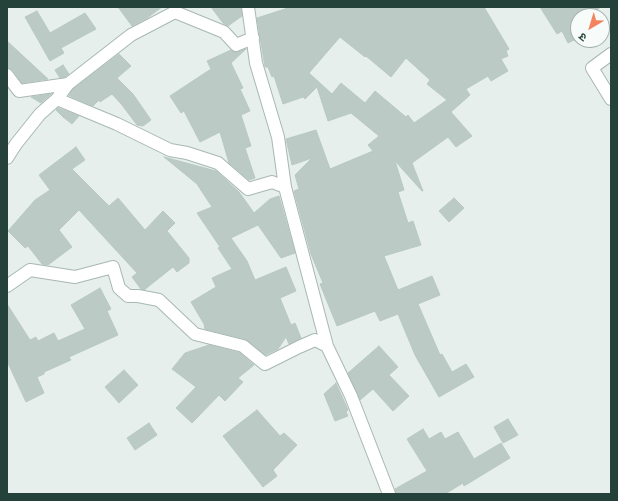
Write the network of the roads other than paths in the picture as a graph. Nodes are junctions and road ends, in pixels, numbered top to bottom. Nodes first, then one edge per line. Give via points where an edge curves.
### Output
1 (248, 7) edge
2 (253, 38) junction
3 (611, 54) edge
4 (7, 75) edge
5 (68, 84) junction
6 (57, 99) junction
7 (611, 99) edge
8 (7, 158) edge
9 (285, 187) junction
10 (7, 286) edge
11 (327, 346) junction
12 (389, 494) edge

1 - 2 street
2 - 5 street via 236,45 224,32 175,12 131,35
2 - 9 street via 256,63 278,137
3 - 7 street via 592,68
4 - 5 street via 19,90
5 - 6 street
6 - 8 street via 40,114
6 - 9 street via 170,150 218,163 248,189 272,182
9 - 11 street
10 - 11 street via 30,270 75,277 113,267 119,288 128,296 159,300 195,334 243,346 265,364 315,340
11 - 12 street via 351,396

